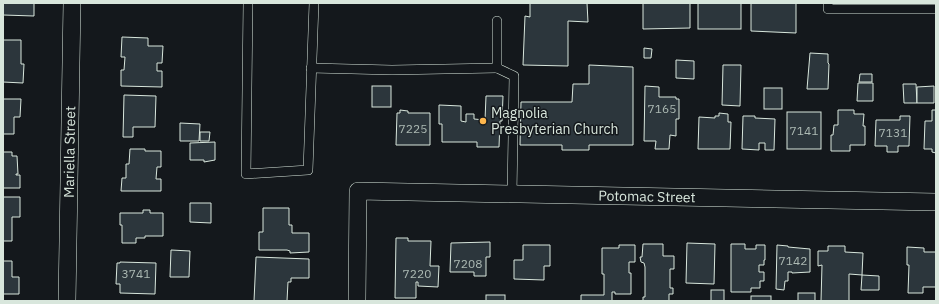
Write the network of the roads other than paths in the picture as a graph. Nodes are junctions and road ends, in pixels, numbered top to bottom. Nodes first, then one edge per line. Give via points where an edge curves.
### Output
1 (72, 3) edge
2 (248, 3) edge
3 (314, 3) edge
4 (828, 3) edge
5 (936, 9) edge
6 (497, 21) dead end
7 (311, 68) junction
8 (497, 68) junction
9 (512, 194) junction
10 (936, 202) edge
11 (67, 301) edge
12 (357, 301) edge

1 - 11 street, Mariella Street
2 - 7 lane via 246,174 308,170
3 - 7 lane
4 - 5 lane via 828,9
6 - 8 lane
7 - 8 lane
8 - 9 lane via 514,76
9 - 10 street, Potomac Street
9 - 12 street, Potomac Street via 358,191

